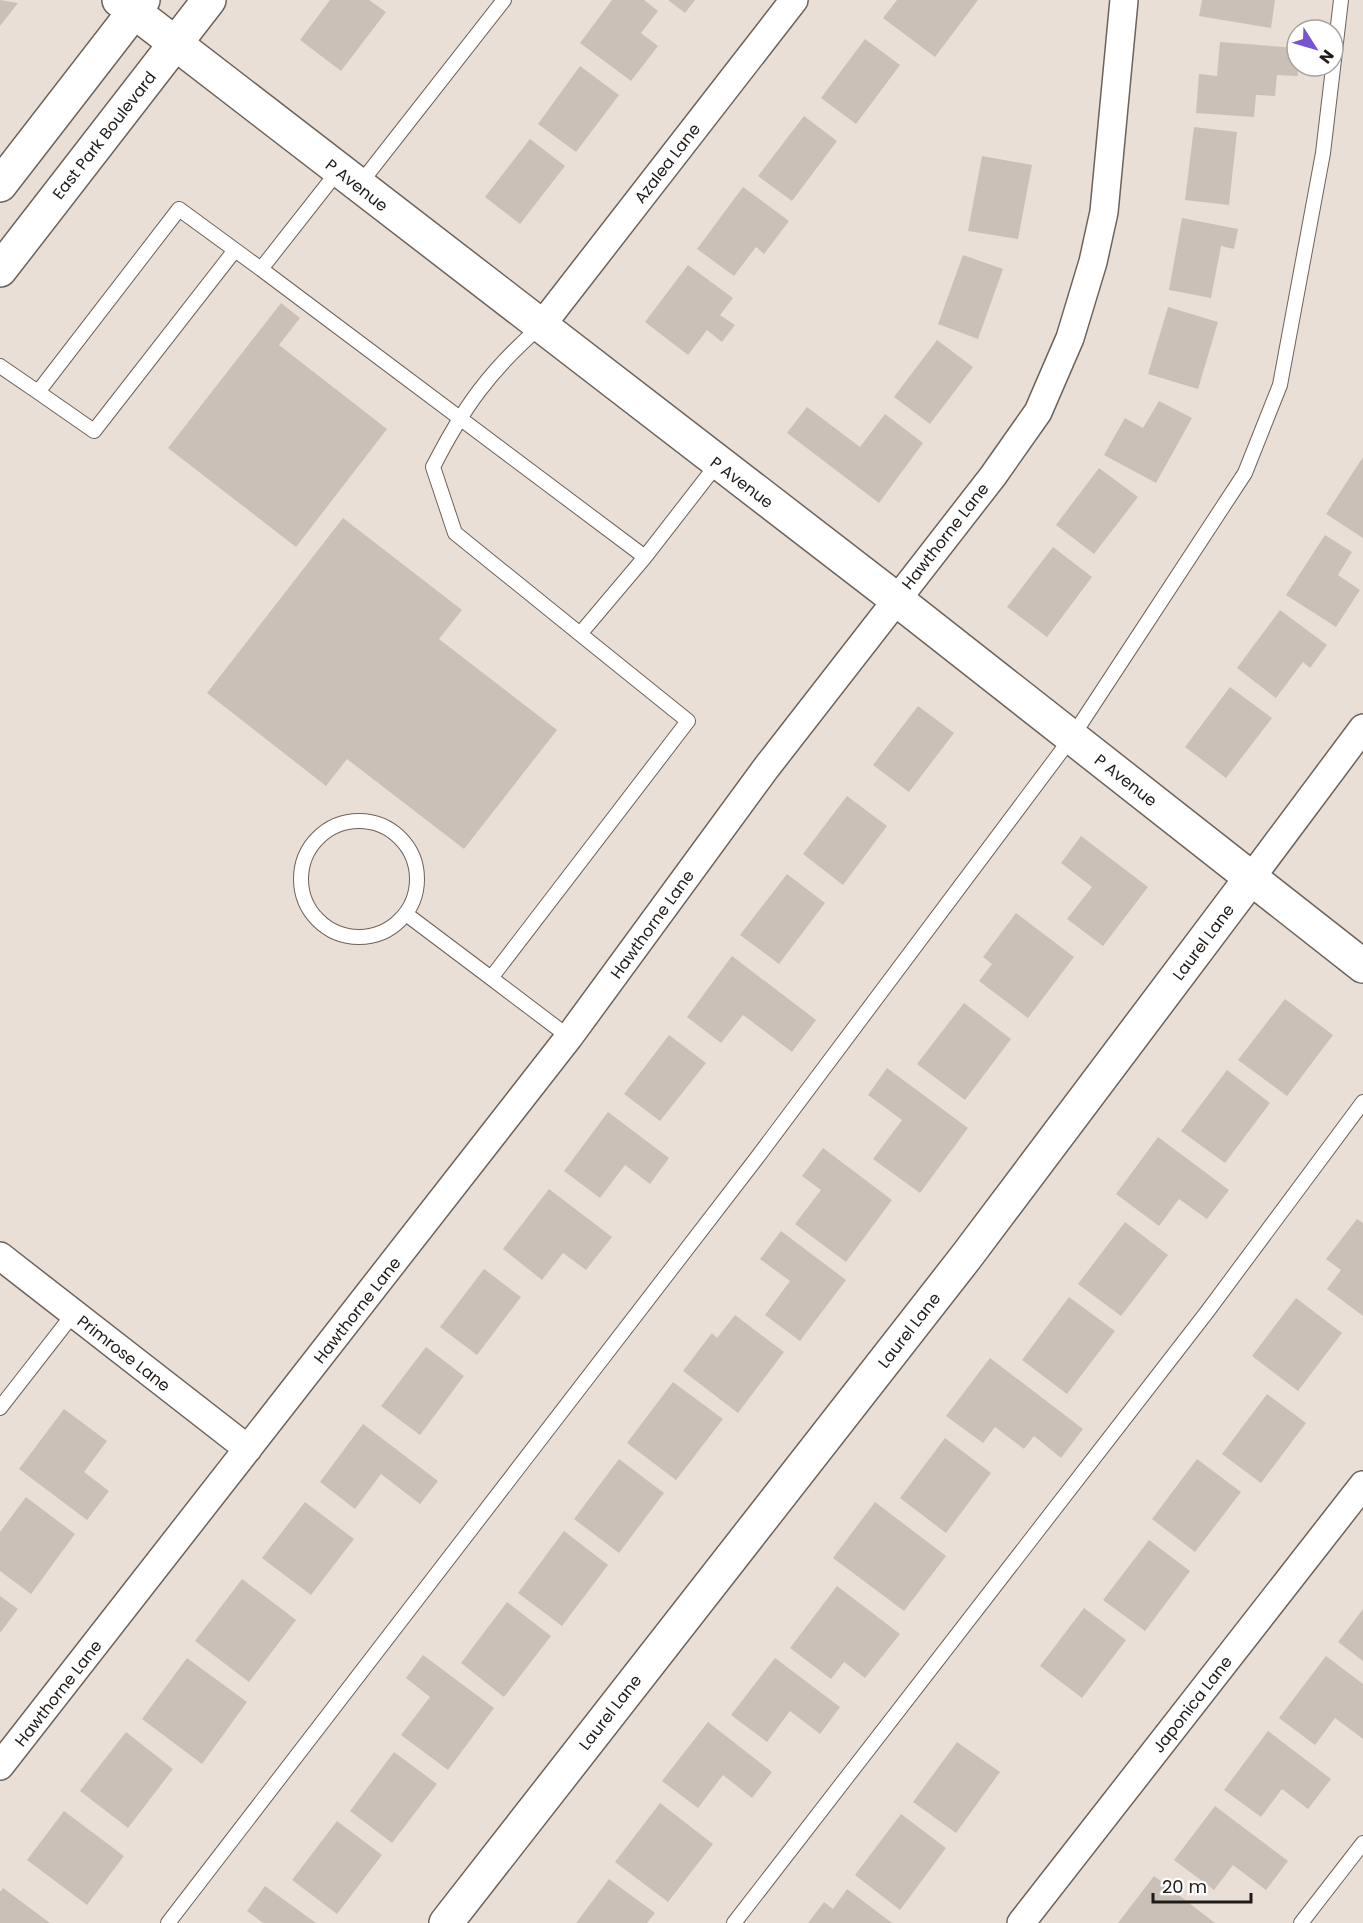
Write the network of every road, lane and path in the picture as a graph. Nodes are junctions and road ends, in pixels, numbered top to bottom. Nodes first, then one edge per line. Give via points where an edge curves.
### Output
1 (209, 0) edge
2 (504, 0) edge
3 (794, 0) edge
4 (1124, 0) edge
5 (1341, 0) edge
6 (132, 4) edge
7 (174, 44) junction
8 (348, 178) junction
9 (0, 185) edge
10 (235, 250) junction
11 (261, 269) junction
12 (0, 270) edge
13 (541, 326) junction
14 (0, 366) edge
15 (38, 392) junction
16 (458, 418) junction
17 (718, 463) junction
18 (645, 557) junction
19 (896, 599) junction
20 (580, 634) junction
21 (1363, 728) edge
22 (1072, 737) junction
23 (1251, 878) junction
24 (406, 914) junction
25 (1363, 966) edge
26 (491, 978) junction
27 (569, 1037) junction
28 (1363, 1102) edge
29 (0, 1256) edge
30 (74, 1313) junction
31 (0, 1408) edge
32 (248, 1449) junction
33 (1363, 1485) edge
34 (0, 1766) edge
35 (1363, 1843) edge
36 (168, 1923) edge
37 (446, 1923) edge
38 (734, 1923) edge
39 (1021, 1923) edge
40 (1301, 1923) edge

1 - 7 street, East Park Boulevard
2 - 8 lane
3 - 13 street, Azalea Lane
4 - 19 street, Hawthorne Lane via 1104,212 1070,338 1038,412
5 - 22 lane via 1323,153 1280,385 1245,472
6 - 7 street, P Avenue
6 - 9 street
7 - 8 street, P Avenue
7 - 12 street, East Park Boulevard
8 - 11 lane
8 - 13 street, P Avenue
10 - 11 lane
10 - 15 lane via 94,431
10 - 15 lane via 179,209
11 - 16 lane
13 - 16 lane via 506,356
13 - 17 street, P Avenue
14 - 15 lane
16 - 18 lane
16 - 20 lane via 433,467 455,533
17 - 18 lane
17 - 19 street, P Avenue
18 - 20 lane
19 - 22 street, P Avenue
19 - 27 street, Hawthorne Lane via 766,768
20 - 26 lane via 688,721
21 - 23 street, Laurel Lane
22 - 23 street, P Avenue
22 - 36 lane via 748,1168
23 - 25 street, P Avenue
23 - 37 street, Laurel Lane via 966,1257
24 - 24 lane via 376,936 356,938 338,934 322,924 309,910 302,892 306,855 317,839 333,827 352,821 371,822 404,841 414,858 418,877 415,897
24 - 26 lane
26 - 27 lane
27 - 32 street, Hawthorne Lane
28 - 38 lane via 1200,1321
29 - 30 street, Primrose Lane
30 - 31 lane
30 - 32 street, Primrose Lane
32 - 34 street, Hawthorne Lane
33 - 39 street, Japonica Lane
35 - 40 lane

